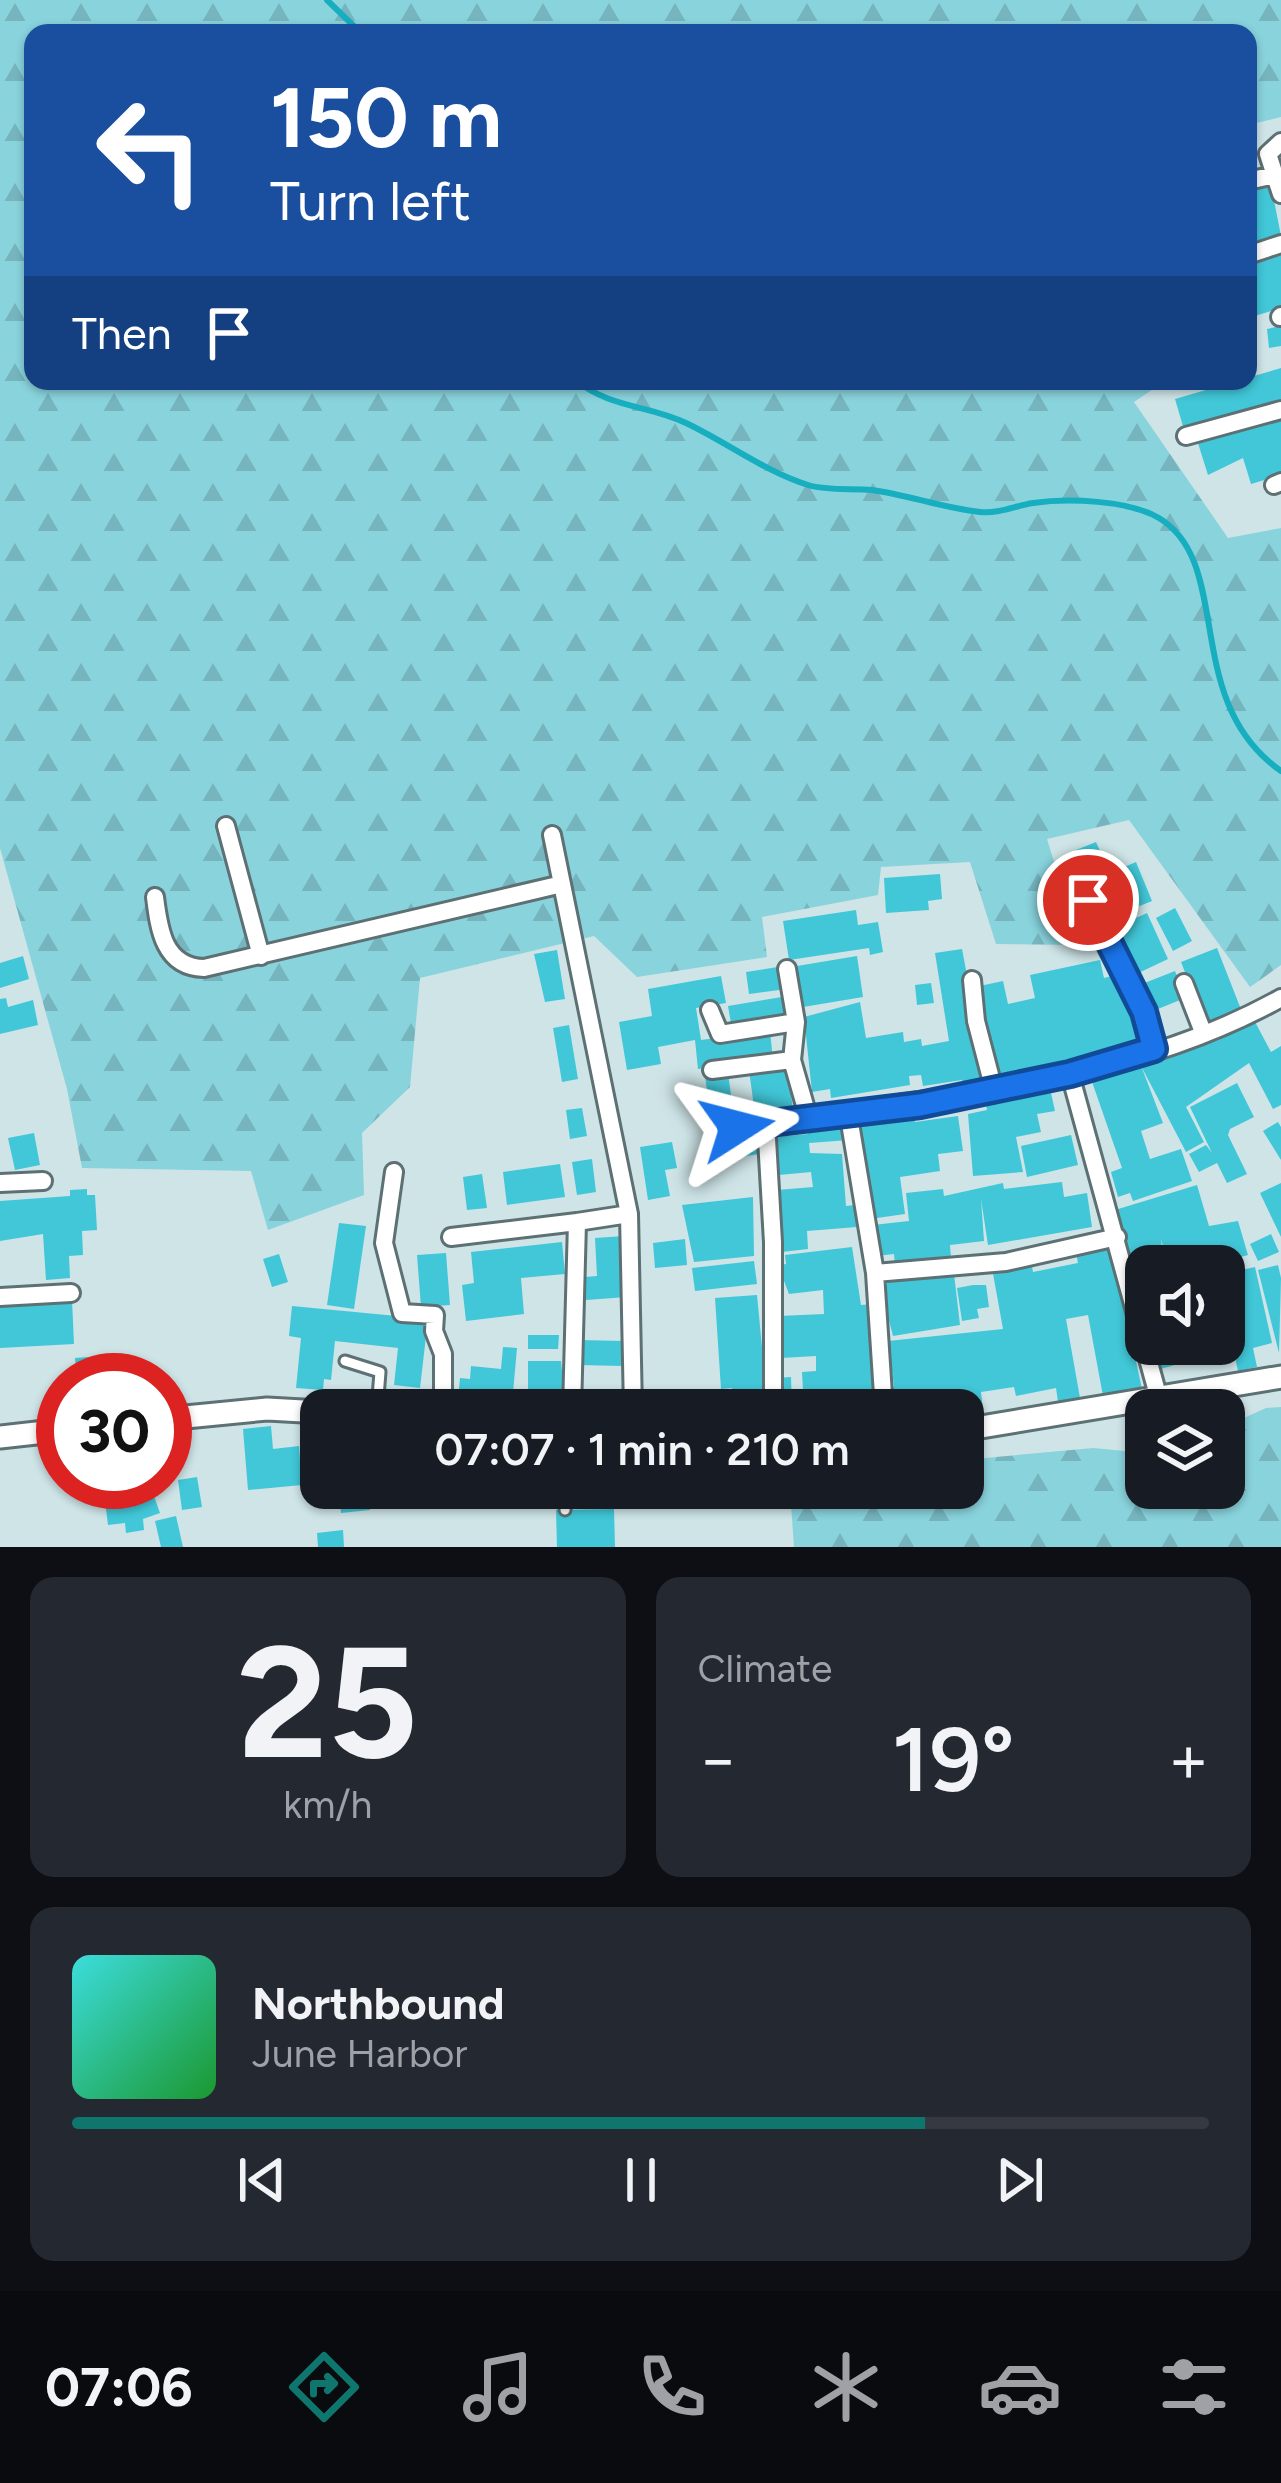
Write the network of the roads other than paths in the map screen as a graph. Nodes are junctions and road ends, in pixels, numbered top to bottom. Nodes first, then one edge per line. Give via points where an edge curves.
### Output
1 (1281, 142) edge
2 (1274, 175) junction
3 (1257, 179) edge
4 (1281, 194) edge
5 (1281, 410) edge
6 (1186, 436) dead end
7 (226, 826) dead end
8 (552, 835) dead end
9 (562, 884) junction
10 (155, 897) dead end
11 (1088, 900) dead end
12 (260, 956) junction
13 (787, 969) dead end
14 (973, 980) dead end
15 (1184, 983) dead end
16 (1281, 998) edge
17 (710, 1010) dead end
18 (796, 1022) junction
19 (1203, 1032) junction
20 (1154, 1049) junction
21 (792, 1060) junction
22 (712, 1070) dead end
23 (1070, 1074) junction
24 (994, 1090) junction
25 (848, 1111) junction
26 (808, 1116) junction
27 (766, 1122) junction
28 (737, 1127) dead end
29 (394, 1172) dead end
30 (1, 1177) edge
31 (43, 1181) dead end
32 (629, 1214) junction
33 (577, 1222) junction
34 (451, 1237) dead end
35 (1117, 1237) junction
36 (875, 1273) junction
37 (71, 1293) dead end
38 (0, 1297) edge
39 (345, 1361) dead end
40 (1281, 1377) edge
41 (379, 1389) edge
42 (443, 1389) edge
43 (573, 1389) edge
44 (633, 1389) edge
45 (772, 1389) edge
46 (883, 1389) edge
47 (1156, 1389) edge
48 (1214, 1389) edge
49 (1125, 1404) edge
50 (300, 1410) edge
51 (192, 1416) edge
52 (984, 1427) edge
53 (36, 1433) edge
54 (0, 1437) edge

1 - 2 street via 1268,154
2 - 3 street
2 - 4 street
5 - 6 street
7 - 12 street
8 - 9 street
9 - 12 street
9 - 32 street
10 - 12 street via 163,939 180,962 204,968
11 - 20 street
13 - 18 street
14 - 24 street
15 - 19 street
16 - 19 street
17 - 18 street via 719,1034
18 - 21 street
19 - 20 street
20 - 23 street
21 - 22 street
21 - 26 street
23 - 24 street
23 - 35 street
24 - 25 street
25 - 26 street
25 - 36 street
26 - 27 street
27 - 28 street
27 - 45 street
29 - 42 street via 384,1243 402,1313 435,1316
30 - 31 street
32 - 33 street
32 - 44 street
33 - 34 street
33 - 43 street
35 - 36 street via 1006,1262
35 - 47 street
36 - 46 street
37 - 38 street
39 - 41 lane via 380,1372
40 - 48 street
49 - 52 street
50 - 51 street
53 - 54 street

